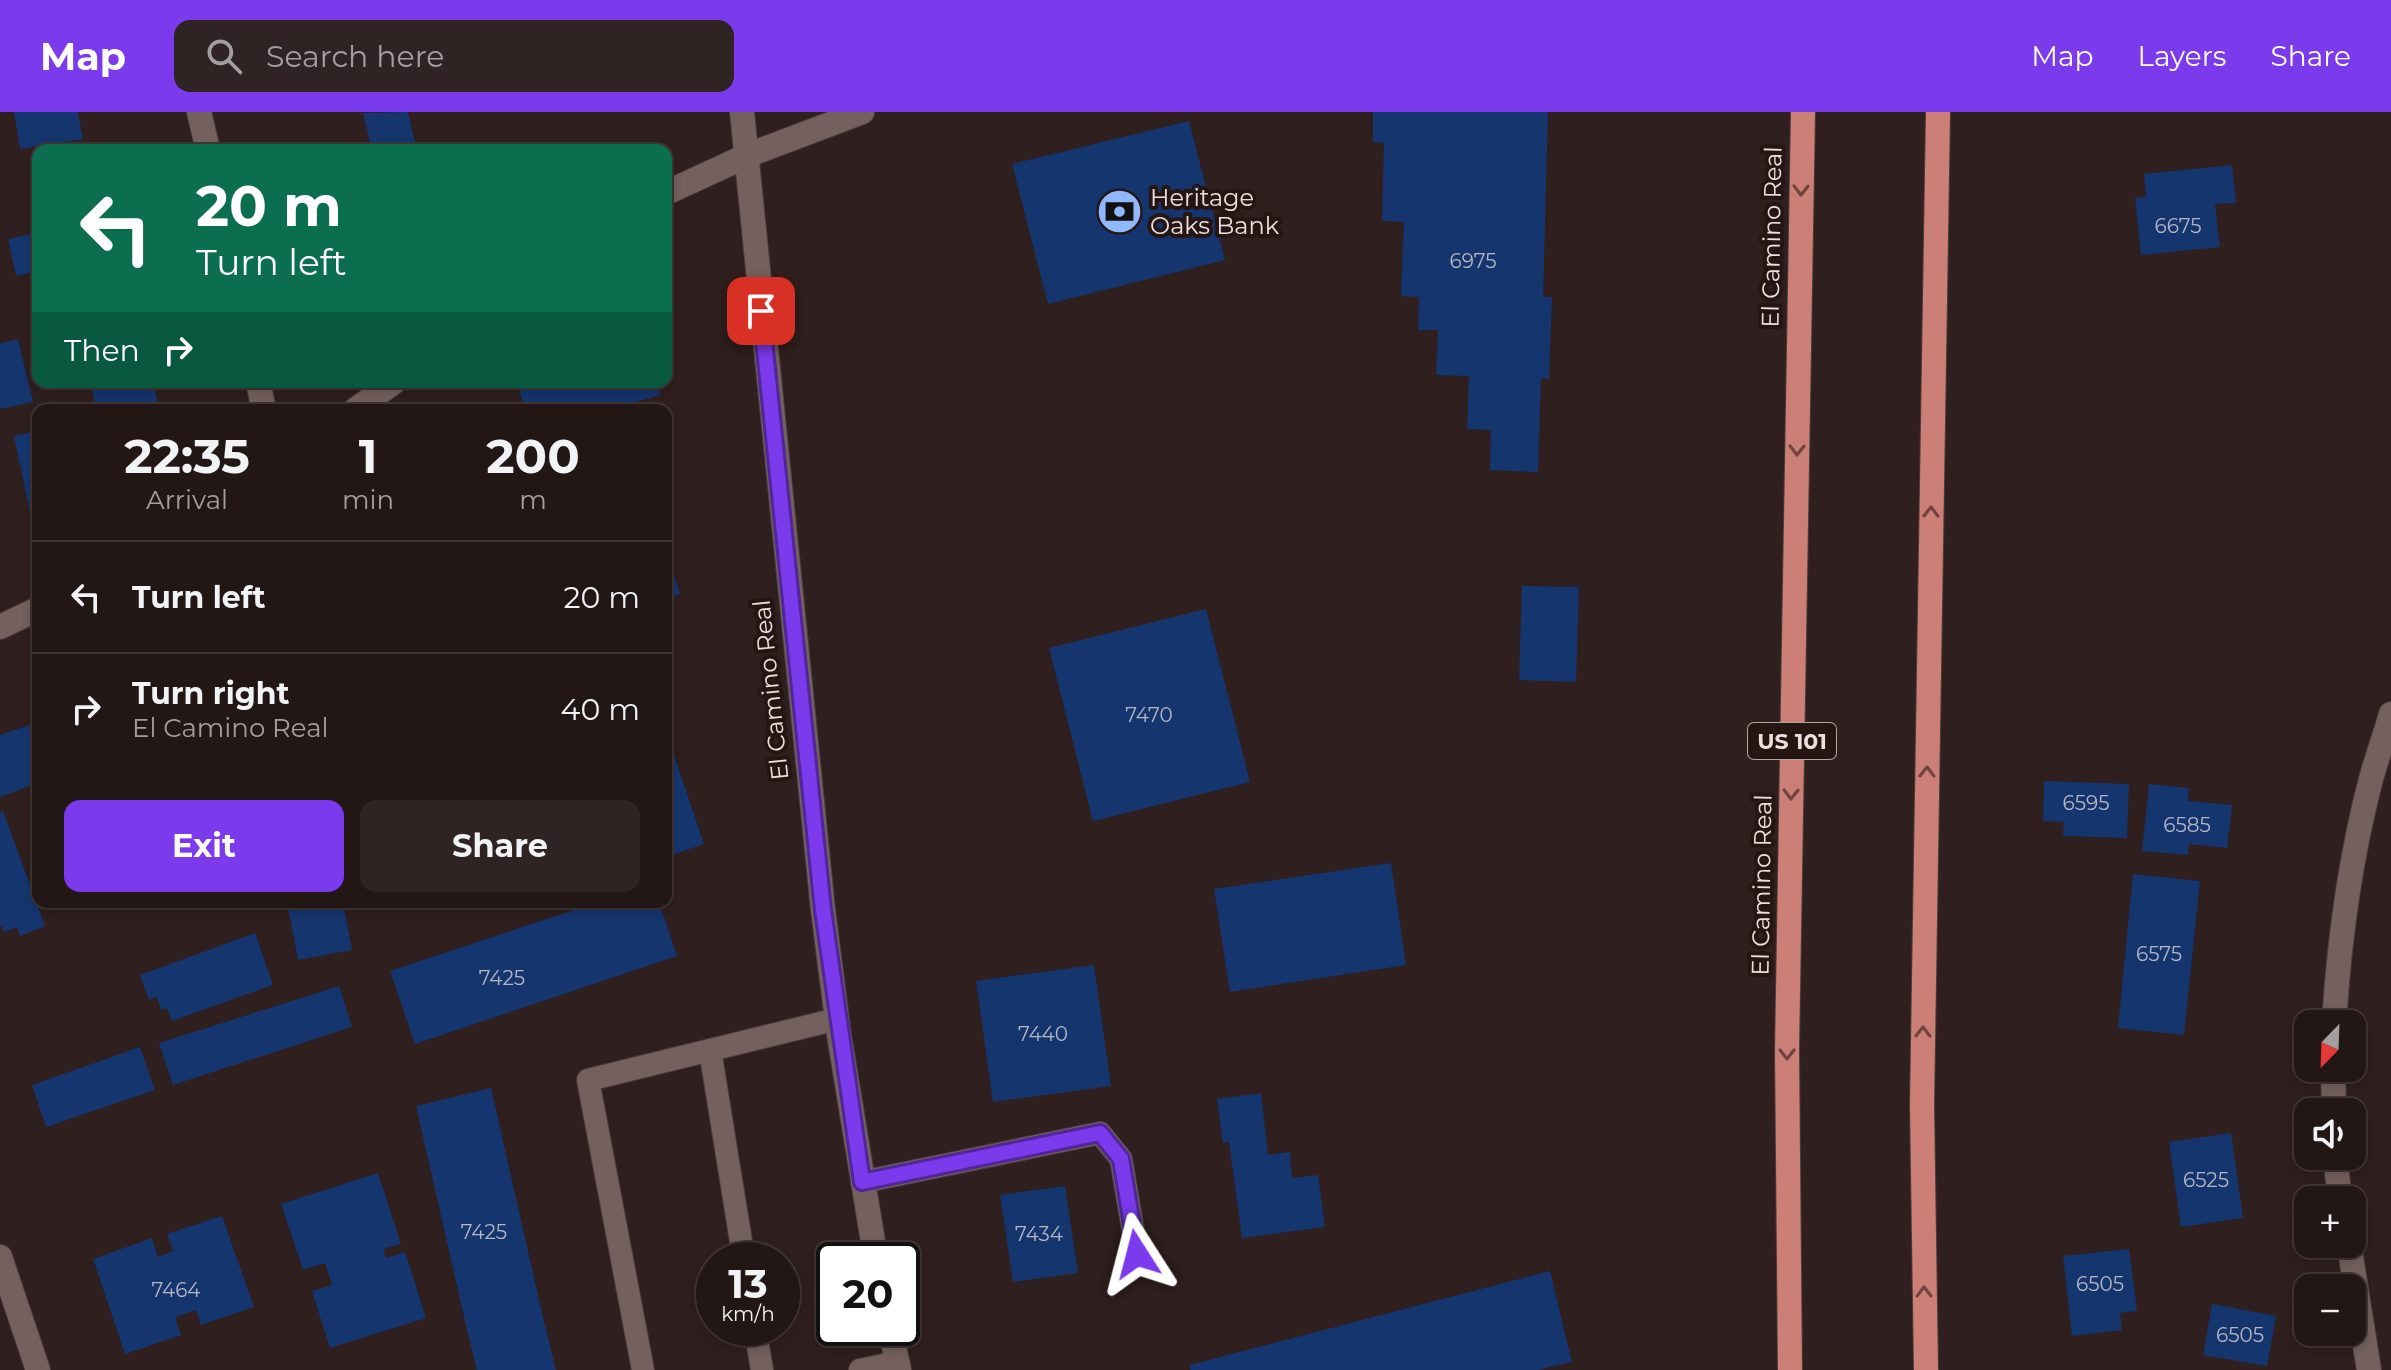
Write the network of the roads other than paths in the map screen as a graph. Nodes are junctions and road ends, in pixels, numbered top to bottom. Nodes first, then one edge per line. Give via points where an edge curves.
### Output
1 (199, 112) edge
2 (742, 112) edge
3 (862, 112) edge
4 (1803, 112) edge
5 (1938, 112) edge
6 (207, 144) edge
7 (746, 156) junction
8 (672, 190) edge
9 (386, 388) edge
10 (363, 404) edge
11 (32, 612) edge
12 (0, 627) edge
13 (2390, 722) edge
14 (2335, 1010) edge
15 (837, 1019) junction
16 (710, 1050) junction
17 (862, 1182) junction
18 (741, 1242) edge
19 (873, 1242) edge
20 (1137, 1254) dead end
21 (0, 1257) edge
22 (2351, 1258) edge
23 (758, 1346) edge
24 (894, 1346) edge
25 (898, 1366) edge
26 (38, 1370) edge
27 (643, 1370) edge
28 (762, 1370) edge
29 (860, 1370) edge
30 (1790, 1370) edge
31 (1926, 1370) edge
32 (2369, 1370) edge

1 - 6 main road
2 - 7 main road, El Camino Real
3 - 7 main road
4 -> 30 highway, El Camino Real / US 101 via 1787,1050
31 -> 5 highway via 1922,1105
7 - 8 main road
7 - 15 main road, El Camino Real
9 - 10 main road
11 - 12 main road
13 - 14 main road via 2350,873
15 - 16 lane
15 - 17 main road, El Camino Real
16 - 18 lane
16 - 27 lane via 588,1080
17 - 19 main road, El Camino Real
17 - 20 lane via 1100,1133 1121,1159
21 - 26 main road
22 - 32 main road
23 - 28 lane
24 - 25 main road
25 - 29 lane

